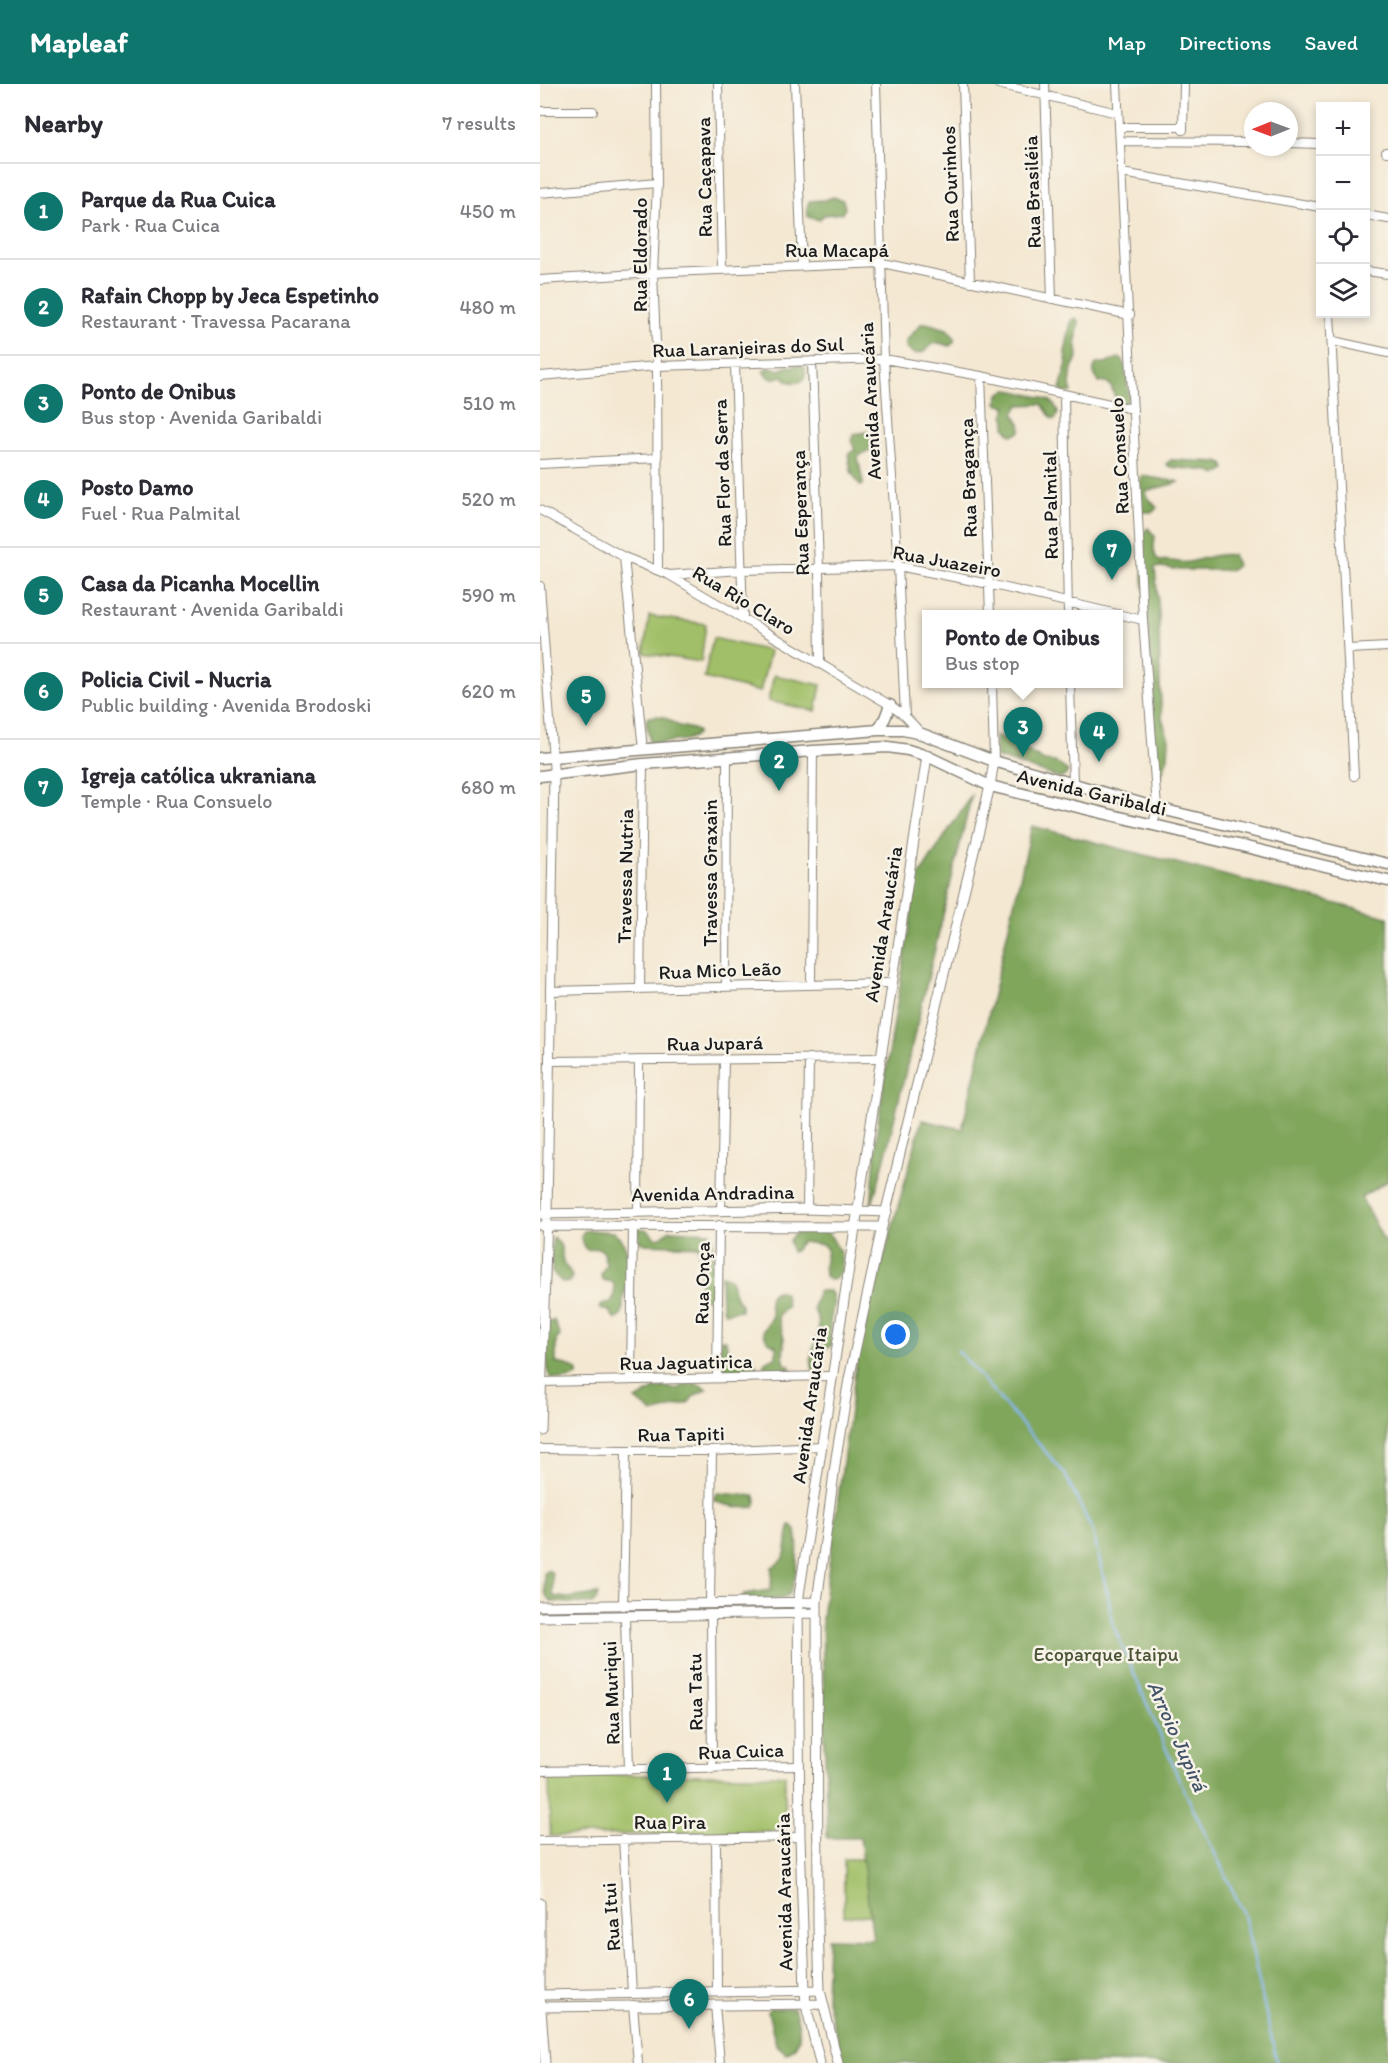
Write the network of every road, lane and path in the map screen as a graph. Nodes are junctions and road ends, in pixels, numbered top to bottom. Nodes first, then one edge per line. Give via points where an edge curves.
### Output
1 (656, 84) edge
2 (718, 84) edge
3 (795, 84) edge
4 (876, 84) edge
5 (963, 84) edge
6 (998, 84) edge
7 (1045, 84) edge
8 (1117, 84) edge
9 (1185, 84) edge
10 (1046, 96) junction
11 (540, 111) edge
12 (593, 111) dead end
13 (1117, 113) junction
14 (1119, 127) junction
15 (1183, 127) junction
16 (1183, 140) junction
17 (1120, 141) junction
18 (1244, 142) edge
19 (1298, 143) edge
20 (1316, 144) edge
21 (1122, 173) junction
22 (657, 183) junction
23 (540, 193) edge
24 (1316, 206) edge
25 (1370, 216) edge
26 (1388, 219) edge
27 (882, 263) junction
28 (802, 266) junction
29 (722, 270) junction
30 (1370, 272) edge
31 (653, 274) junction
32 (1388, 274) edge
33 (540, 280) edge
34 (970, 282) junction
35 (1052, 299) junction
36 (1130, 315) junction
37 (1330, 318) edge
38 (1333, 341) junction
39 (1388, 353) edge
40 (884, 358) junction
41 (812, 361) junction
42 (735, 364) junction
43 (657, 366) junction
44 (540, 376) edge
45 (981, 376) junction
46 (1064, 394) junction
47 (1133, 410) junction
48 (658, 458) junction
49 (540, 464) edge
50 (540, 510) edge
51 (624, 557) junction
52 (898, 566) junction
53 (819, 568) junction
54 (658, 570) junction
55 (741, 570) junction
56 (669, 575) junction
57 (989, 584) junction
58 (540, 586) edge
59 (1068, 602) junction
60 (990, 610) edge
61 (1068, 610) edge
62 (1101, 610) edge
63 (1123, 615) edge
64 (743, 618) junction
65 (1143, 620) junction
66 (1388, 647) edge
67 (1348, 649) junction
68 (820, 664) junction
69 (992, 688) edge
70 (1070, 688) edge
71 (890, 705) junction
72 (905, 716) junction
73 (878, 730) junction
74 (922, 734) junction
75 (941, 741) junction
76 (643, 750) junction
77 (813, 752) junction
78 (927, 756) junction
79 (554, 757) junction
80 (540, 758) edge
81 (727, 758) junction
82 (994, 761) junction
83 (644, 764) junction
84 (554, 774) junction
85 (540, 776) edge
86 (1354, 776) dead end
87 (1073, 783) junction
88 (990, 786) junction
89 (1157, 808) junction
90 (1153, 825) junction
91 (1362, 859) junction
92 (1388, 864) edge
93 (1358, 874) junction
94 (1388, 881) edge
95 (811, 984) junction
96 (891, 984) junction
97 (726, 987) junction
98 (640, 989) junction
99 (550, 990) junction
100 (809, 1058) junction
101 (881, 1058) junction
102 (724, 1059) junction
103 (639, 1060) junction
104 (549, 1061) junction
105 (807, 1209) junction
106 (721, 1211) junction
107 (857, 1211) junction
108 (638, 1212) junction
109 (886, 1212) junction
110 (543, 1214) edge
111 (633, 1225) junction
112 (719, 1225) junction
113 (543, 1226) edge
114 (855, 1226) junction
115 (882, 1227) junction
116 (831, 1376) junction
117 (717, 1378) junction
118 (631, 1380) junction
119 (541, 1382) edge
120 (540, 1430) edge
121 (822, 1446) junction
122 (540, 1449) edge
123 (712, 1450) junction
124 (626, 1451) junction
125 (798, 1602) junction
126 (817, 1602) junction
127 (540, 1606) edge
128 (710, 1609) junction
129 (624, 1611) junction
130 (816, 1613) junction
131 (797, 1614) junction
132 (540, 1617) edge
133 (799, 1766) junction
134 (712, 1769) junction
135 (630, 1770) junction
136 (540, 1771) edge
137 (800, 1837) junction
138 (623, 1839) junction
139 (716, 1839) junction
140 (540, 1841) edge
141 (540, 1903) edge
142 (820, 1990) junction
143 (717, 1991) junction
144 (805, 1991) junction
145 (633, 1992) junction
146 (540, 1995) edge
147 (822, 2004) junction
148 (633, 2005) junction
149 (716, 2005) junction
150 (806, 2005) junction
151 (541, 2007) edge
152 (545, 2063) edge
153 (638, 2063) edge
154 (720, 2063) edge
155 (820, 2063) edge
156 (838, 2063) edge

1 - 22 street, Rua Eldorado
2 - 29 street, Rua Caçapava
3 - 28 street
4 - 27 street, Avenida Araucária
5 - 34 street, Rua Ourinhos
6 - 10 street
7 - 10 street, Rua Brasiléia
8 - 13 street, Rua Consuelo
9 - 15 street
10 - 13 street
10 - 35 street, Rua Brasiléia
11 - 12 street
13 - 14 street, Rua Consuelo
14 - 15 street
14 - 17 street, Rua Consuelo
15 - 16 street
16 - 17 street
16 - 18 street
17 - 21 street, Rua Consuelo
19 - 20 street
21 - 24 street
21 - 36 street, Rua Consuelo
22 - 23 street
22 - 31 street, Rua Eldorado
25 - 26 street
27 - 28 street, Rua Macapá
27 - 34 street, Rua Macapá
27 - 40 street, Avenida Araucária
28 - 29 street, Rua Macapá
29 - 31 street, Rua Macapá
30 - 32 street
31 - 33 street, Rua Macapá
31 - 43 street, Rua Eldorado
34 - 35 street, Rua Macapá
35 - 36 street, Rua Macapá
36 - 47 street, Rua Consuelo
37 - 38 street
38 - 39 street
38 - 67 street
40 - 41 street, Rua Laranjeiras do Sul
40 - 45 street, Rua Laranjeiras do Sul
40 - 52 street, Avenida Araucária
41 - 42 street, Rua Laranjeiras do Sul
41 - 53 street, Rua Esperança
42 - 43 street, Rua Laranjeiras do Sul
42 - 55 street, Rua Flor da Serra
43 - 44 street, Rua Laranjeiras do Sul
43 - 48 street, Rua Eldorado
45 - 46 street, Rua Laranjeiras do Sul
45 - 57 street, Rua Bragança
46 - 47 street, Rua Laranjeiras do Sul
46 - 59 street, Rua Palmital
47 - 65 street, Rua Consuelo
48 - 49 street
48 - 54 street, Rua Eldorado
50 - 51 street, Rua Rio Claro
51 - 54 street, Rua Rio Claro
51 - 76 street
52 - 53 street, Rua Juazeiro
52 - 57 street, Rua Juazeiro
52 - 72 street, Avenida Araucária
53 - 55 street, Rua Juazeiro
53 - 68 street, Rua Esperança
54 - 56 street, Rua Rio Claro
55 - 56 street, Rua Juazeiro
55 - 64 street, Rua Flor da Serra
56 - 64 street, Rua Rio Claro
57 - 59 street, Rua Juazeiro
57 - 60 street, Rua Bragança
58 - 79 street
59 - 61 street, Rua Palmital
59 - 62 street, Rua Juazeiro
63 - 65 street, Rua Juazeiro
64 - 68 street, Rua Rio Claro
65 - 89 street, Rua Consuelo
66 - 67 street
67 - 86 street
68 - 71 street, Rua Rio Claro
69 - 82 street
70 - 87 street
71 - 72 street, Rua Rio Claro
71 - 73 main road
72 - 74 street, Rua Rio Claro
73 - 74 main road, Avenida Garibaldi
73 - 76 main road, Avenida Garibaldi
74 - 75 main road, Avenida Garibaldi
75 - 78 main road via 931,747
75 - 82 main road, Avenida Garibaldi
76 - 79 main road, Avenida Garibaldi
77 - 78 main road, Avenida Garibaldi via 888,747
77 - 81 main road, Avenida Garibaldi
77 - 95 street
78 - 88 main road, Avenida Garibaldi
78 - 96 street, Avenida Araucária
79 - 80 main road, Avenida Garibaldi
79 - 84 street
81 - 83 main road, Avenida Garibaldi
81 - 97 street, Travessa Graxain
82 - 87 main road, Avenida Garibaldi
82 - 88 street, Avenida Araucária
83 - 84 main road, Avenida Garibaldi
83 - 98 street, Travessa Nutria
84 - 85 main road, Avenida Garibaldi
84 - 99 street
87 - 89 main road, Avenida Garibaldi
88 - 90 main road, Avenida Garibaldi
88 - 109 street, Avenida Araucária
89 - 90 street, Rua Consuelo
89 - 91 main road, Avenida Garibaldi
90 - 93 main road, Avenida Garibaldi
91 - 92 main road, Avenida Garibaldi
91 - 93 main road
93 - 94 main road, Avenida Garibaldi
95 - 96 street, Rua Mico Leão
95 - 97 street, Rua Mico Leão
96 - 101 street, Avenida Araucária
97 - 98 street, Rua Mico Leão
98 - 99 street, Rua Mico Leão
99 - 104 street
100 - 101 street, Rua Jupará
100 - 102 street, Rua Jupará
100 - 105 street
101 - 107 street, Avenida Araucária
102 - 103 street, Rua Jupará
102 - 106 street
103 - 104 street, Rua Jupará
103 - 108 street
104 - 110 street
105 - 106 street, Avenida Andradina
105 - 107 street, Avenida Andradina
106 - 108 street, Avenida Andradina
107 - 109 street, Avenida Andradina
107 - 114 street, Avenida Araucária
108 - 110 street, Avenida Andradina
109 - 115 street, Avenida Araucária
110 - 113 street
111 - 112 street, Avenida Andradina
111 - 113 street, Avenida Andradina
111 - 118 street
112 - 114 street, Avenida Andradina
112 - 117 street, Rua Onça
113 - 119 street
114 - 115 street, Avenida Andradina
114 - 116 street, Avenida Araucária
115 - 126 street, Avenida Araucária via 849,1379
116 - 117 street, Rua Jaguatirica
116 - 121 street, Avenida Araucária
117 - 118 street, Rua Jaguatirica
118 - 119 street, Rua Jaguatirica
119 - 120 street
121 - 123 street, Rua Tapiti
121 - 125 street, Avenida Araucária
122 - 124 street, Rua Tapiti
123 - 124 street, Rua Tapiti
123 - 128 street, Rua Tatu
124 - 129 street, Rua Muriqui
125 - 126 street
125 - 128 street
125 - 131 street, Avenida Araucária
126 - 130 street, Avenida Araucária
127 - 129 street
128 - 129 street
128 - 131 street
128 - 134 street, Rua Tatu
129 - 132 street
129 - 135 street, Rua Muriqui
130 - 131 street
130 - 142 street, Avenida Araucária
131 - 133 street, Avenida Araucária
133 - 134 street, Rua Cuica
133 - 137 street, Avenida Araucária
134 - 135 street, Rua Cuica
135 - 136 street, Rua Cuica
137 - 139 street, Rua Pira
137 - 144 street, Avenida Araucária
138 - 139 street, Rua Pira
138 - 140 street, Rua Pira
138 - 145 street, Rua Itui
139 - 143 street
141 - 146 street
142 - 144 street
142 - 147 street, Avenida Araucária
143 - 144 street
143 - 145 street
144 - 150 street, Avenida Araucária
145 - 146 street
146 - 151 street
147 - 150 street
147 - 156 street, Avenida Araucária
148 - 149 street
148 - 151 street
148 - 153 street
149 - 150 street
149 - 154 street
150 - 155 street, Avenida Araucária
151 - 152 street

